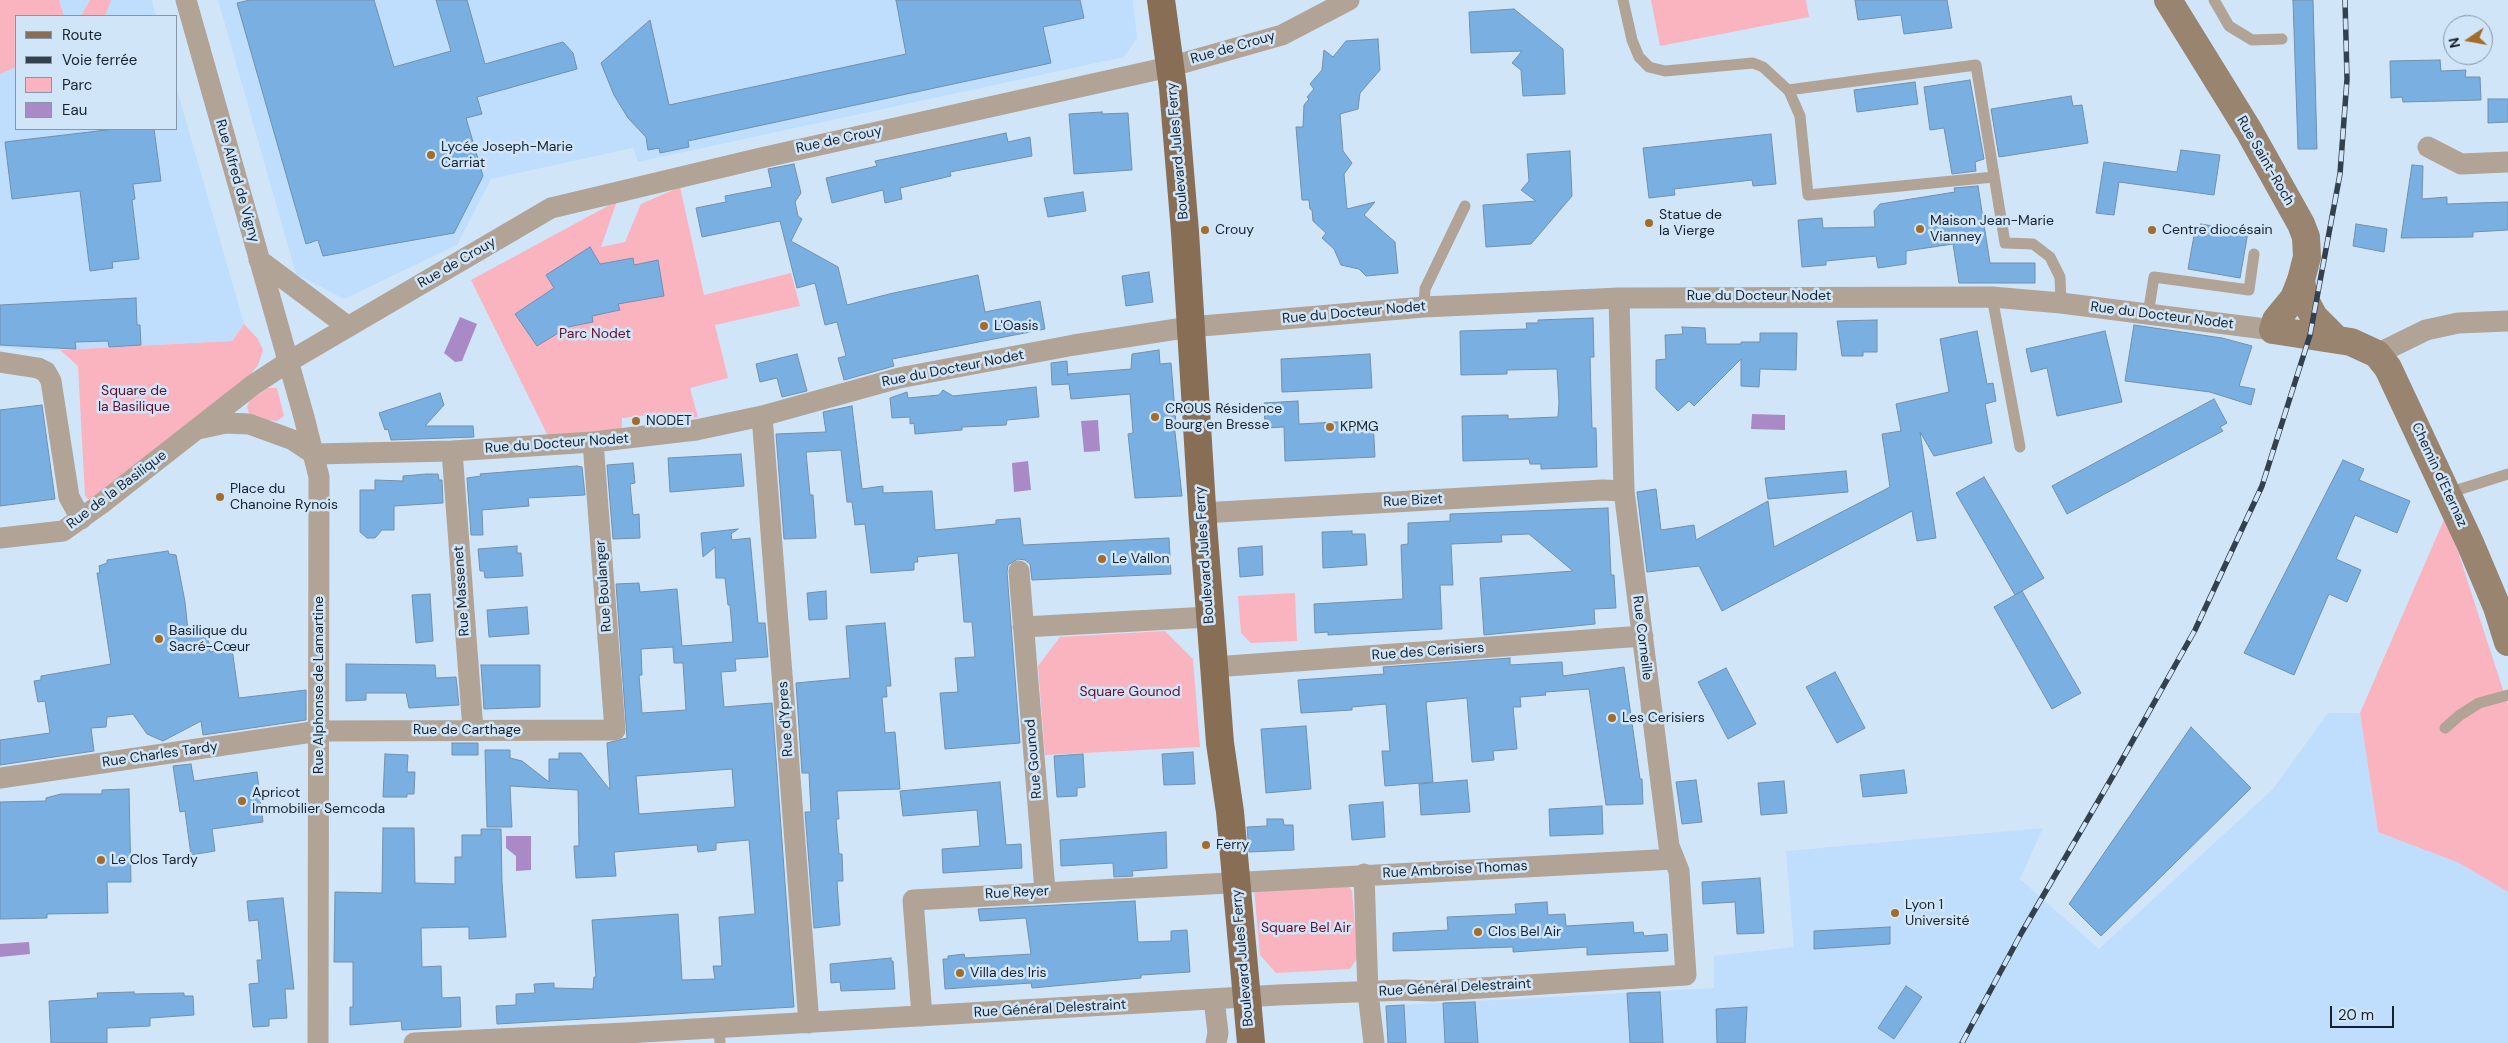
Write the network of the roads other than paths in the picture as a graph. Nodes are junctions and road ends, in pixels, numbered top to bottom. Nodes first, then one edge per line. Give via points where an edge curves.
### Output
1 (186, 0) edge
2 (1161, 0) edge
3 (1349, 0) edge
4 (1623, 0) edge
5 (2168, 0) edge
6 (2214, 0) edge
7 (2282, 39) dead end
8 (1169, 67) junction
9 (1788, 90) junction
10 (2428, 147) dead end
11 (2508, 162) edge
12 (1994, 177) junction
13 (1465, 206) dead end
14 (2254, 254) dead end
15 (260, 260) junction
16 (2301, 280) junction
17 (1992, 297) junction
18 (1619, 298) junction
19 (2062, 303) junction
20 (1424, 307) junction
21 (2148, 314) junction
22 (2508, 321) edge
23 (348, 326) junction
24 (1190, 327) junction
25 (2273, 330) junction
26 (2335, 338) junction
27 (2377, 354) junction
28 (0, 362) edge
29 (288, 362) junction
30 (762, 416) junction
31 (198, 429) junction
32 (593, 442) junction
33 (2020, 447) dead end
34 (452, 452) junction
35 (314, 454) junction
36 (2508, 474) edge
37 (1624, 491) junction
38 (2448, 493) junction
39 (1202, 513) junction
40 (81, 519) junction
41 (0, 538) edge
42 (1019, 571) dead end
43 (1209, 617) junction
44 (1023, 627) junction
45 (1643, 636) junction
46 (2508, 642) edge
47 (1214, 667) junction
48 (2508, 695) edge
49 (2445, 728) dead end
50 (472, 730) junction
51 (615, 730) joint
52 (319, 732) junction
53 (0, 778) edge
54 (1674, 859) junction
55 (1364, 874) junction
56 (1237, 881) junction
57 (1045, 891) junction
58 (1686, 975) joint
59 (1368, 993) junction
60 (1246, 997) junction
61 (1214, 999) junction
62 (922, 1016) junction
63 (809, 1023) junction
64 (720, 1035) edge
65 (626, 1038) edge
66 (318, 1043) edge
67 (414, 1043) edge
68 (1216, 1043) edge
69 (1251, 1043) edge
70 (1374, 1043) edge

1 - 15 street, Rue Alfred de Vigny
2 - 8 main road, Boulevard Jules Ferry
3 - 8 street, Rue de Crouy via 1282,35
4 - 9 lane via 1632,40 1639,57 1649,67 1665,71 1753,63 1763,67
5 - 16 street, Rue Saint-Roch via 2301,224 2307,247
6 - 7 lane via 2229,26 2252,40
8 - 23 street, Rue de Crouy via 551,208
8 - 24 main road, Boulevard Jules Ferry via 1184,214
9 - 12 lane via 1800,116 1808,195
9 - 12 lane via 1976,65
10 - 11 street via 2461,164
12 - 19 lane via 2005,243 2033,244 2050,257 2060,277
13 - 20 lane via 1425,289
14 - 21 lane via 2249,290 2154,277
15 - 23 street
15 - 29 street, Rue Alfred de Vigny
16 - 25 street, Rue Saint-Roch via 2294,298 2276,320
16 - 26 street via 2304,298 2314,316
17 - 18 street, Rue du Docteur Nodet
17 - 19 street, Rue du Docteur Nodet
17 - 33 lane
18 - 20 street, Rue du Docteur Nodet
18 - 37 street, Rue Corneille
19 - 21 street, Rue du Docteur Nodet
20 - 24 street, Rue du Docteur Nodet
21 - 25 street, Rue du Docteur Nodet
22 - 27 street via 2458,323 2426,330
23 - 29 street, Rue de Crouy
24 - 30 street, Rue du Docteur Nodet via 898,378
24 - 39 main road, Boulevard Jules Ferry
25 - 26 street, Rue du Docteur Nodet
26 - 27 street
27 - 38 street, Chemin d'Eternaz via 2388,368
28 - 40 street via 29,365 46,372 54,392 69,497
29 - 31 street, Rue de la Basilique
29 - 35 street, Rue Alphonse de Lamartine
30 - 32 street, Rue du Docteur Nodet via 696,430
30 - 63 street, Rue d'Ypres
31 - 35 street, Rue de la Basilique via 226,423 249,424 293,440
31 - 40 street, Rue de la Basilique
32 - 34 street, Rue du Docteur Nodet
32 - 51 street, Rue Boulanger
34 - 35 street, Rue du Docteur Nodet
34 - 50 street, Rue Massenet
35 - 52 street, Rue Alphonse de Lamartine via 320,494
36 - 38 lane
37 - 39 street, Rue Bizet
37 - 45 street, Rue Corneille
38 - 46 street, Chemin d'Eternaz via 2497,607
39 - 43 main road, Boulevard Jules Ferry
40 - 41 street, Rue de la Basilique via 63,530
42 - 44 street, Rue Gounod
43 - 44 street
43 - 47 main road, Boulevard Jules Ferry
44 - 57 street, Rue Gounod
45 - 47 street, Rue des Cerisiers
45 - 54 street, Rue Corneille via 1669,846
47 - 56 main road, Boulevard Jules Ferry
48 - 49 lane via 2479,703
50 - 51 street, Rue de Carthage
50 - 52 street, Rue de Carthage
52 - 53 street, Rue Charles Tardy
52 - 66 street, Rue Alphonse de Lamartine
54 - 55 street, Rue Ambroise Thomas
54 - 58 street, Rue Corneille via 1679,871
55 - 56 street, Rue Ambroise Thomas
55 - 59 street
56 - 57 street, Rue Reyer
56 - 60 main road, Boulevard Jules Ferry
57 - 62 street, Rue Reyer via 913,900
58 - 59 street, Rue Général Delestraint
59 - 60 street, Rue Général Delestraint
59 - 70 street
60 - 61 street, Rue Général Delestraint
60 - 69 main road, Boulevard Jules Ferry
61 - 62 street, Rue Général Delestraint
61 - 68 street
62 - 63 street, Rue Général Delestraint
63 - 64 street, Rue Général Delestraint
64 - 65 street, Rue Général Delestraint
65 - 67 street, Rue Général Delestraint

